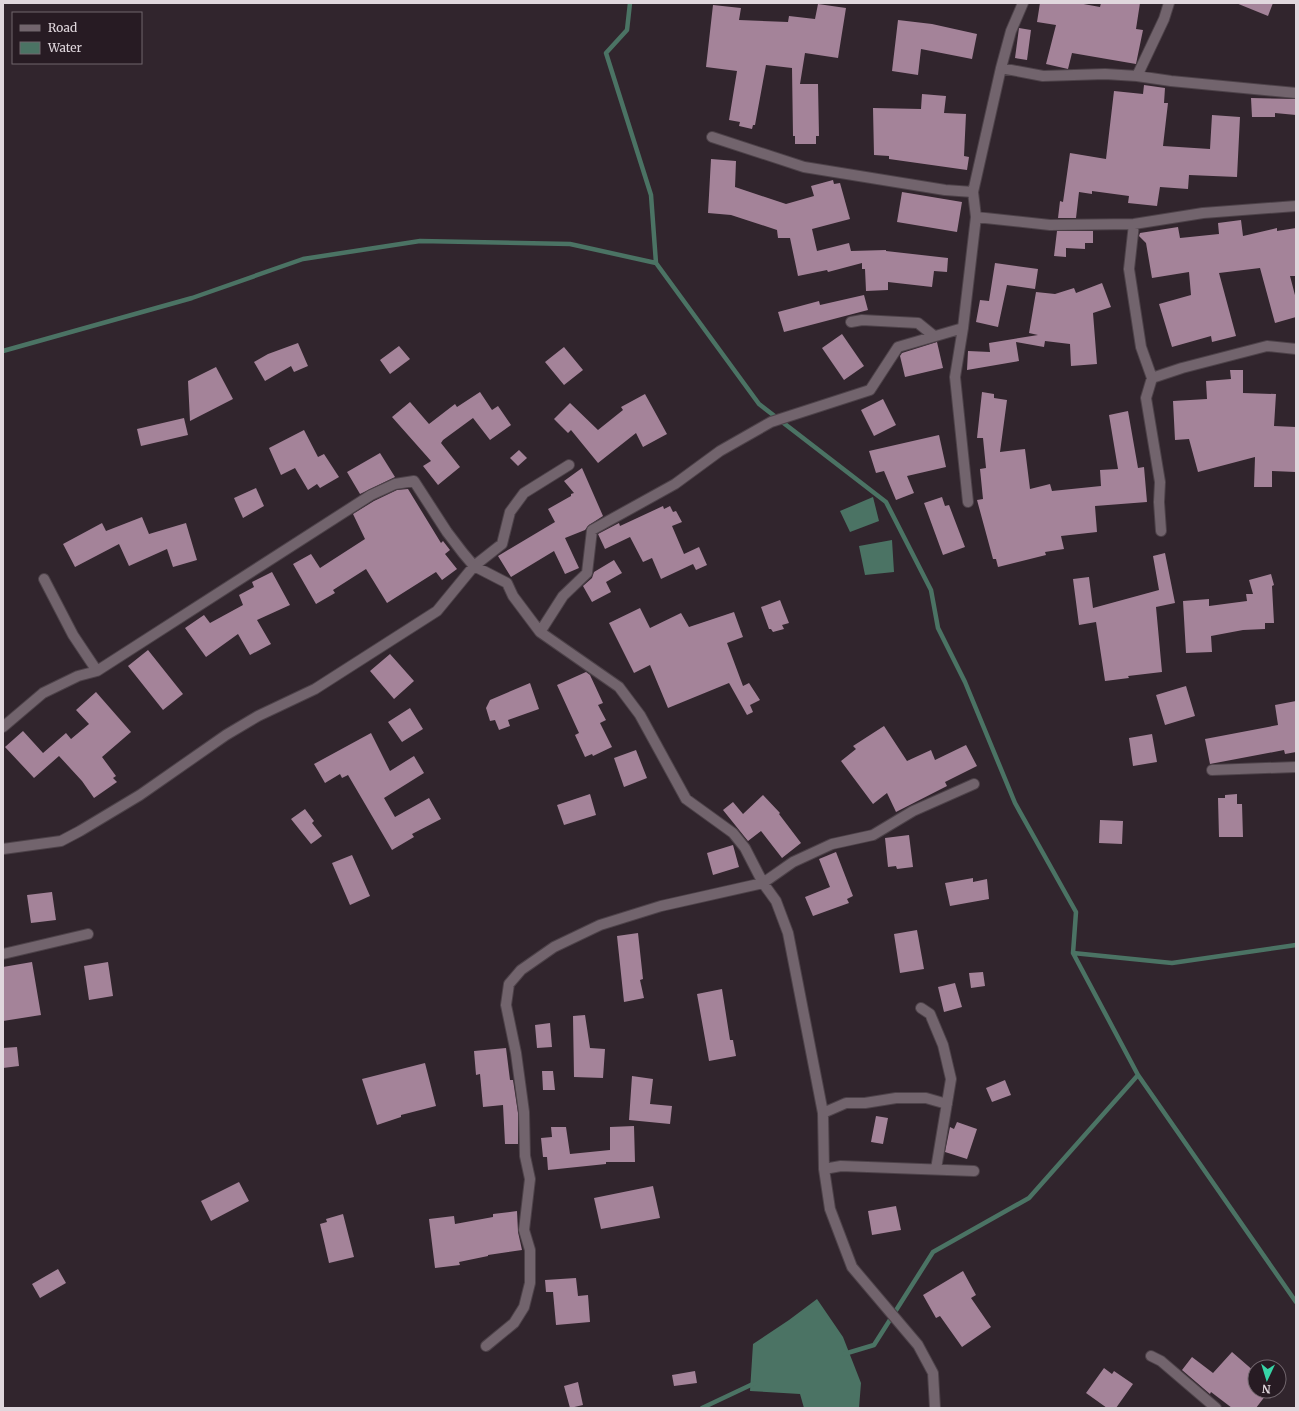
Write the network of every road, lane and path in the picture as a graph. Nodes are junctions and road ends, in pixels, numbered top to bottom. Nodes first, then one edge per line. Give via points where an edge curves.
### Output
1 (1023, 3) edge
2 (1169, 3) edge
3 (1001, 68) junction
4 (1137, 76) junction
5 (1296, 93) edge
6 (712, 137) dead end
7 (973, 192) junction
8 (1296, 206) edge
9 (976, 217) junction
10 (1134, 224) junction
11 (851, 322) dead end
12 (963, 328) junction
13 (934, 336) junction
14 (1296, 349) edge
15 (1152, 378) junction
16 (570, 465) dead end
17 (968, 502) dead end
18 (1161, 531) dead end
19 (474, 566) junction
20 (44, 579) dead end
21 (540, 632) junction
22 (97, 671) junction
23 (3, 727) edge
24 (1296, 767) edge
25 (1212, 770) dead end
26 (974, 784) dead end
27 (3, 850) edge
28 (763, 884) junction
29 (88, 934) dead end
30 (3, 954) edge
31 (921, 1008) dead end
32 (947, 1104) junction
33 (823, 1113) junction
34 (824, 1169) junction
35 (936, 1169) junction
36 (974, 1170) dead end
37 (486, 1346) dead end
38 (1151, 1356) dead end
39 (935, 1408) edge
40 (1216, 1408) edge

1 - 3 street via 1011,31
2 - 4 street
3 - 4 street via 1043,76
3 - 7 street
4 - 5 street
6 - 7 street via 804,167 945,190
7 - 9 street
8 - 10 street via 1203,213
9 - 10 street via 1050,225
9 - 12 street
10 - 15 street via 1129,269 1141,347
11 - 13 street via 862,320 918,323
12 - 13 street
12 - 17 street via 955,377
13 - 21 street via 898,347 870,390 771,422 720,451 675,484 592,530 587,573 562,596
14 - 15 street via 1267,346
15 - 18 street via 1146,398 1160,482
16 - 19 street via 524,493 510,512 502,544
19 - 21 street via 507,583 513,596
19 - 22 street via 447,532 414,481 395,484 371,495
19 - 27 street via 437,611 315,689 258,716 226,735 140,795 61,841
20 - 22 street via 73,635
21 - 28 street via 619,687 640,715 686,799 733,833 745,848
22 - 23 street via 78,676 43,693
24 - 25 street
26 - 28 street via 913,811 873,835 832,844 800,859
28 - 33 street via 776,901 788,933
28 - 37 street via 661,906 600,925 554,947 521,970 509,984 506,1005 516,1053 524,1112 525,1156 530,1179 524,1230 530,1250 530,1282 524,1307 514,1323
29 - 30 street
31 - 32 street via 930,1014 943,1046 951,1080
32 - 33 street via 926,1098 896,1098 846,1103
32 - 35 street
33 - 34 street
34 - 35 street via 841,1166
34 - 39 street via 830,1209 852,1267 918,1345 933,1373
35 - 36 street
38 - 40 street via 1161,1361

